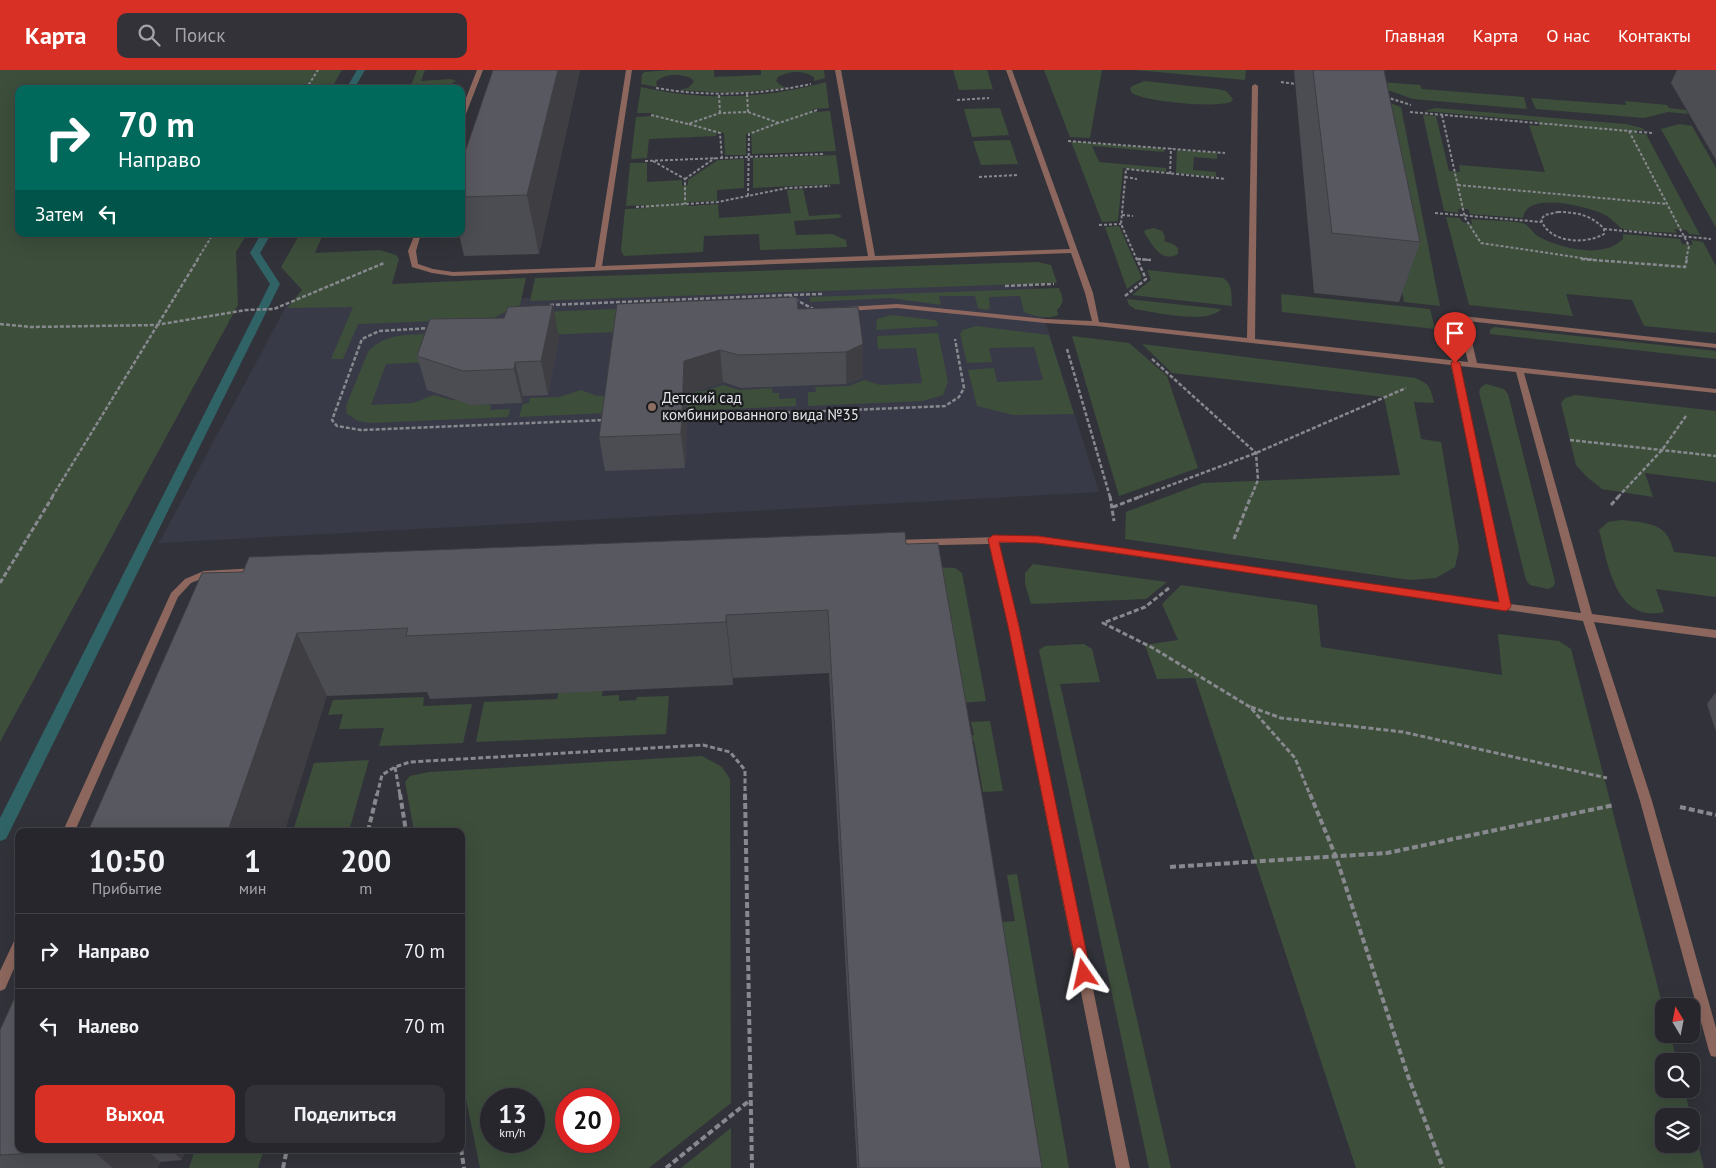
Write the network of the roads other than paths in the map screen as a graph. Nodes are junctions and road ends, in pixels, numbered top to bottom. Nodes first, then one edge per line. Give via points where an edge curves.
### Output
1 (480, 70) edge
2 (629, 70) edge
3 (838, 70) edge
4 (1008, 70) edge
5 (1255, 86) dead end
6 (465, 109) edge
7 (417, 237) edge
8 (1074, 251) junction
9 (872, 259) junction
10 (598, 268) junction
11 (817, 312) edge
12 (1096, 324) junction
13 (1251, 340) junction
14 (1716, 346) edge
15 (1455, 363) junction
16 (1472, 364) junction
17 (1519, 369) junction
18 (1716, 391) edge
19 (993, 539) junction
20 (881, 543) edge
21 (266, 570) edge
22 (1506, 606) junction
23 (1587, 616) junction
24 (1716, 634) edge
25 (70, 828) edge
26 (15, 952) edge
27 (0, 986) edge
28 (1716, 1051) edge
29 (1123, 1168) edge

1 - 6 lane
2 - 10 lane
3 - 9 lane
4 - 8 lane
5 - 13 lane
7 - 10 lane via 412,251 415,265 432,272 454,274
8 - 9 lane
8 - 12 lane
9 - 10 lane
11 - 12 lane via 897,306
12 - 13 lane
13 - 15 lane
14 - 16 lane via 1462,318
15 - 16 lane
15 - 22 lane
16 - 17 lane
17 - 18 lane
17 - 23 lane
19 - 20 lane
19 - 22 lane via 1038,539 1116,549
19 - 29 lane
21 - 25 lane via 206,573 188,581 174,594
22 - 23 lane
23 - 24 lane
23 - 28 lane via 1646,801
26 - 27 lane

